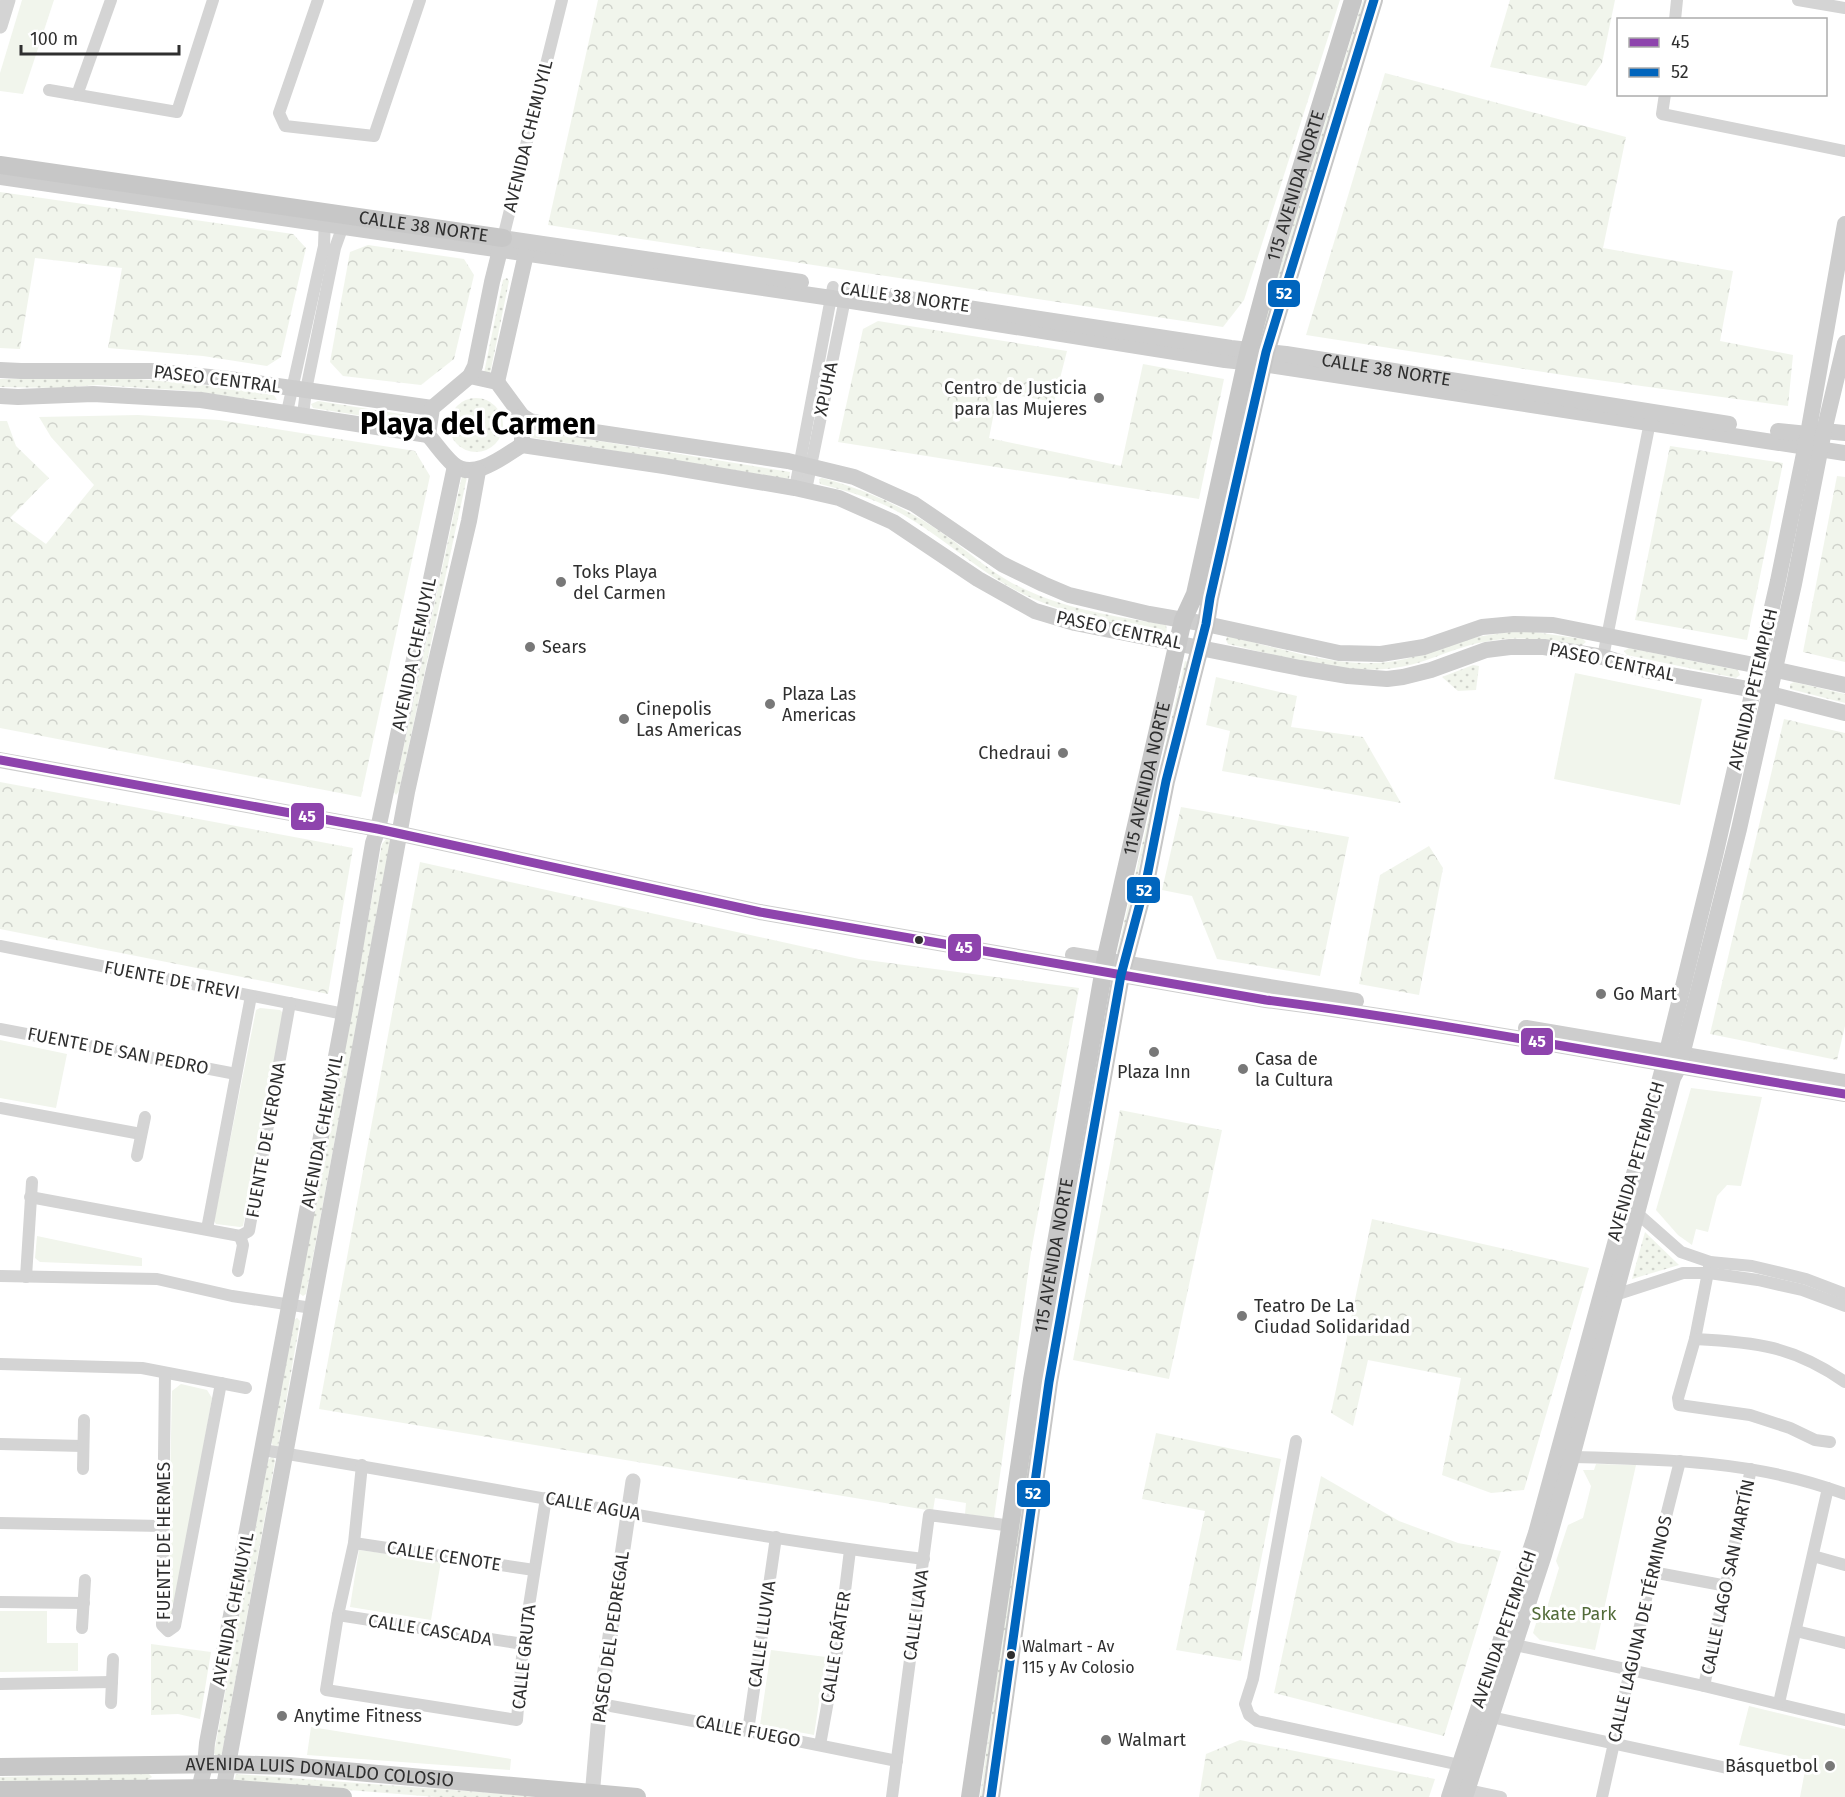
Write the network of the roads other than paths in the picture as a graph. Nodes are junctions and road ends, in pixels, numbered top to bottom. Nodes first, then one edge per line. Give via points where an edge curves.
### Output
1 (8, 0) edge
2 (111, 0) edge
3 (213, 0) edge
4 (318, 0) edge
5 (420, 0) edge
6 (562, 0) edge
7 (1353, 0) edge
8 (1374, 0) edge
9 (1677, 0) edge
10 (1798, 0) edge
11 (1845, 8) edge
12 (1675, 18) edge
13 (0, 26) edge
14 (49, 90) dead end
15 (77, 95) junction
16 (1665, 96) edge
17 (1845, 151) edge
18 (0, 165) edge
19 (0, 177) edge
20 (325, 218) junction
21 (345, 221) junction
22 (1845, 224) edge
23 (502, 244) junction
24 (527, 248) junction
25 (840, 294) junction
26 (1256, 357) junction
27 (1844, 361) edge
28 (0, 370) edge
29 (470, 376) junction
30 (497, 381) junction
31 (300, 389) junction
32 (0, 396) edge
33 (432, 408) junction
34 (295, 413) junction
35 (522, 416) junction
36 (1651, 418) junction
37 (1845, 429) edge
38 (1845, 434) edge
39 (428, 435) junction
40 (1815, 441) junction
41 (522, 445) junction
42 (1845, 453) edge
43 (805, 465) junction
44 (455, 466) junction
45 (478, 471) junction
46 (801, 489) junction
47 (1183, 620) junction
48 (1206, 624) junction
49 (1609, 635) junction
50 (1179, 644) junction
51 (1199, 648) junction
52 (1603, 657) junction
53 (1766, 668) junction
54 (1845, 685) edge
55 (1761, 692) junction
56 (1845, 712) edge
57 (0, 749) edge
58 (0, 760) edge
59 (379, 824) junction
60 (401, 830) junction
61 (0, 946) edge
62 (1114, 967) junction
63 (251, 996) junction
64 (290, 1003) junction
65 (344, 1014) junction
66 (0, 1029) edge
67 (1673, 1059) junction
68 (236, 1074) junction
69 (1845, 1082) edge
70 (1845, 1094) edge
71 (0, 1108) edge
72 (145, 1117) dead end
73 (141, 1134) junction
74 (137, 1156) dead end
75 (32, 1182) dead end
76 (30, 1197) junction
77 (1638, 1214) junction
78 (207, 1229) junction
79 (240, 1236) junction
80 (1710, 1268) junction
81 (238, 1271) dead end
82 (0, 1276) edge
83 (26, 1277) junction
84 (1845, 1294) edge
85 (1615, 1295) junction
86 (289, 1305) junction
87 (1845, 1306) edge
88 (312, 1308) junction
89 (1695, 1339) junction
90 (0, 1364) edge
91 (165, 1373) junction
92 (1845, 1382) edge
93 (221, 1383) junction
94 (246, 1388) dead end
95 (84, 1420) dead end
96 (1296, 1441) dead end
97 (1830, 1442) dead end
98 (0, 1444) edge
99 (83, 1446) junction
100 (263, 1450) junction
101 (285, 1454) junction
102 (1572, 1457) junction
103 (1680, 1461) junction
104 (362, 1465) junction
105 (83, 1469) dead end
106 (1751, 1469) junction
107 (633, 1481) dead end
108 (1828, 1488) junction
109 (1845, 1494) edge
110 (546, 1498) junction
111 (629, 1512) junction
112 (0, 1523) edge
113 (164, 1526) junction
114 (1012, 1526) junction
115 (776, 1537) junction
116 (354, 1543) junction
117 (850, 1550) junction
118 (1813, 1556) junction
119 (924, 1559) junction
120 (1845, 1565) edge
121 (534, 1570) junction
122 (1652, 1572) junction
123 (85, 1580) dead end
124 (1727, 1586) junction
125 (0, 1602) edge
126 (84, 1603) junction
127 (338, 1615) junction
128 (82, 1628) dead end
129 (1796, 1631) junction
130 (1845, 1643) edge
131 (523, 1644) junction
132 (1515, 1645) junction
133 (113, 1659) dead end
134 (1630, 1671) junction
135 (112, 1682) junction
136 (0, 1684) edge
137 (1704, 1686) junction
138 (111, 1703) dead end
139 (1779, 1703) junction
140 (600, 1704) junction
141 (1491, 1717) junction
142 (1845, 1720) edge
143 (748, 1731) junction
144 (1613, 1744) junction
145 (820, 1745) junction
146 (897, 1761) junction
147 (227, 1764) junction
148 (1460, 1765) junction
149 (162, 1766) junction
150 (205, 1766) junction
151 (0, 1767) edge
152 (1727, 1768) dead end
153 (162, 1789) junction
154 (0, 1791) edge
155 (198, 1793) edge
156 (223, 1793) edge
157 (1467, 1794) edge
158 (592, 1795) edge
159 (343, 1797) edge
160 (637, 1797) edge
161 (892, 1797) edge
162 (970, 1797) edge
163 (991, 1797) edge
164 (1449, 1797) edge
165 (1501, 1797) edge
166 (1602, 1797) edge

1 - 13 street
2 - 15 street
3 - 15 street via 177,112
4 - 5 street via 279,113 285,126 374,136
6 - 23 street, AVENIDA CHEMUYIL
7 - 26 main road, 115 AVENIDA NORTE via 1274,256
8 - 26 main road, 115 AVENIDA NORTE
9 - 12 street
10 - 11 street
14 - 15 street
16 - 17 street via 1662,114
18 - 20 main road, CALLE 38 NORTE
19 - 20 main road, CALLE 38 NORTE
20 - 21 main road, CALLE 38 NORTE
20 - 31 street via 324,246
21 - 23 main road, CALLE 38 NORTE
21 - 31 street
22 - 40 main road
23 - 24 main road, CALLE 38 NORTE
23 - 29 main road, AVENIDA CHEMUYIL
24 - 25 main road, CALLE 38 NORTE
24 - 30 main road
25 - 26 main road, CALLE 38 NORTE
25 - 43 street, XPUHA
26 - 36 main road, CALLE 38 NORTE
26 - 47 main road, 115 AVENIDA NORTE via 1195,594
26 - 48 main road, 115 AVENIDA NORTE
27 - 37 main road via 1837,417 1838,424
27 - 40 main road
28 - 31 main road, PASEO CENTRAL via 152,371
29 - 30 main road
29 - 33 main road
30 - 35 main road
31 - 33 main road, PASEO CENTRAL
31 - 34 street
32 - 34 main road, PASEO CENTRAL via 93,394 201,400
33 - 39 main road
34 - 39 main road, PASEO CENTRAL
35 - 41 main road
35 - 43 main road, PASEO CENTRAL via 548,425
36 - 40 main road, CALLE 38 NORTE
36 - 49 street
38 - 40 main road
39 - 44 main road
40 - 42 main road
40 - 53 main road, AVENIDA PETEMPICH
41 - 45 main road
41 - 46 main road, PASEO CENTRAL
43 - 46 street, XPUHA
43 - 47 main road, PASEO CENTRAL via 854,477 914,504 1002,564 1043,584 1078,597
44 - 45 main road
44 - 59 main road, AVENIDA CHEMUYIL
45 - 60 main road, AVENIDA CHEMUYIL
46 - 50 main road, PASEO CENTRAL via 840,498 893,522 978,579 1035,611
47 - 48 main road, PASEO CENTRAL
47 - 50 main road, 115 AVENIDA NORTE
48 - 49 main road, PASEO CENTRAL via 1339,653 1381,654 1424,646 1482,627 1514,624 1553,625
48 - 51 main road, 115 AVENIDA NORTE
49 - 52 street
49 - 53 main road, PASEO CENTRAL
50 - 51 main road, PASEO CENTRAL
50 - 62 main road, 115 AVENIDA NORTE
51 - 52 main road, PASEO CENTRAL via 1299,668 1387,679 1431,670 1486,650 1510,647 1544,647
51 - 62 main road, 115 AVENIDA NORTE via 1147,877
52 - 55 main road, PASEO CENTRAL via 1649,671
53 - 54 main road, PASEO CENTRAL
53 - 55 main road, AVENIDA PETEMPICH
55 - 56 main road, PASEO CENTRAL
55 - 67 main road, AVENIDA PETEMPICH
57 - 59 main road
58 - 59 main road
59 - 60 main road
59 - 65 main road, AVENIDA CHEMUYIL
60 - 62 main road via 762,903
60 - 88 main road, AVENIDA CHEMUYIL
61 - 63 street, FUENTE DE TREVI
62 - 67 main road
62 - 114 main road, 115 AVENIDA NORTE via 1032,1380
62 - 163 main road, 115 AVENIDA NORTE via 1049,1382
63 - 64 street, FUENTE DE TREVI
63 - 68 street
64 - 65 street, FUENTE DE TREVI
64 - 79 street, FUENTE DE VERONA via 249,1231
65 - 86 main road, AVENIDA CHEMUYIL
66 - 68 street, FUENTE DE SAN PEDRO
67 - 69 main road
67 - 70 main road
67 - 77 main road, AVENIDA PETEMPICH via 1674,1078
67 - 148 main road, AVENIDA PETEMPICH via 1536,1533
68 - 78 street
71 - 73 street
72 - 73 street
73 - 74 street
75 - 76 street
76 - 78 street
76 - 83 street
77 - 80 street via 1681,1252
77 - 85 main road, AVENIDA PETEMPICH
78 - 79 street
79 - 81 street, FUENTE DE VERONA via 243,1245
80 - 84 street via 1752,1266 1806,1279
80 - 85 street
80 - 87 street via 1802,1290
80 - 89 street
82 - 83 street
83 - 86 street via 157,1279
85 - 102 main road, AVENIDA PETEMPICH
86 - 88 street
86 - 100 main road, AVENIDA CHEMUYIL
88 - 101 main road, AVENIDA CHEMUYIL
89 - 92 street via 1738,1341 1792,1352
89 - 97 street via 1679,1405 1750,1415
90 - 91 street via 119,1366
91 - 93 street
91 - 113 street, FUENTE DE HERMES
93 - 94 street
93 - 113 street, FUENTE DE HERMES via 175,1626 168,1631 162,1625
95 - 99 street
96 - 148 street via 1253,1679 1245,1704 1249,1715 1257,1721
98 - 99 street
99 - 105 street
100 - 101 street, CALLE AGUA
100 - 150 main road, AVENIDA CHEMUYIL
101 - 104 street, CALLE AGUA
101 - 147 main road, AVENIDA CHEMUYIL
102 - 103 street
102 - 132 main road, AVENIDA PETEMPICH
103 - 106 street
103 - 122 street, CALLE LAGUNA DE TÉRMINOS
104 - 110 street, CALLE AGUA
104 - 116 street, CALLE GRUTA
106 - 108 street
106 - 124 street, CALLE LAGO SAN MARTÍN
107 - 111 street, PASEO DEL PEDREGAL
108 - 109 street
108 - 118 street
110 - 111 street, CALLE AGUA
110 - 121 street, CALLE GRUTA
111 - 115 street, CALLE AGUA
111 - 140 street, PASEO DEL PEDREGAL
112 - 113 street
114 - 119 street, CALLE LAVA via 929,1515
114 - 162 main road, 115 AVENIDA NORTE
115 - 117 street, CALLE AGUA
115 - 143 street, CALLE LLUVIA
116 - 121 street, CALLE CENOTE
116 - 127 street, CALLE GRUTA
117 - 119 street, CALLE AGUA
117 - 145 street, CALLE CRÁTER
118 - 120 street
118 - 129 street
119 - 146 street, CALLE LAVA
121 - 131 street, CALLE GRUTA
122 - 124 street
122 - 134 street, CALLE LAGUNA DE TÉRMINOS
123 - 126 street
124 - 137 street, CALLE LAGO SAN MARTÍN
125 - 126 street
126 - 128 street
127 - 131 street, CALLE CASCADA
127 - 131 street, CALLE GRUTA via 326,1689 517,1720
129 - 130 street
129 - 139 street
132 - 134 street
132 - 141 main road, AVENIDA PETEMPICH
133 - 135 street
134 - 137 street
134 - 144 street, CALLE LAGUNA DE TÉRMINOS
135 - 136 street
135 - 138 street
137 - 139 street
139 - 142 street
140 - 143 street, CALLE FUEGO
140 - 158 street, PASEO DEL PEDREGAL
141 - 144 street
141 - 157 main road, AVENIDA PETEMPICH
143 - 145 street, CALLE FUEGO
144 - 152 street
144 - 166 street, CALLE LAGUNA DE TÉRMINOS
145 - 146 street, CALLE FUEGO
146 - 161 street, CALLE LAVA
147 - 150 main road, AVENIDA LUIS DONALDO COLOSIO
147 - 156 main road, AVENIDA CHEMUYIL
147 - 158 main road, AVENIDA LUIS DONALDO COLOSIO via 289,1766
148 - 164 main road, AVENIDA PETEMPICH
149 - 150 main road, AVENIDA LUIS DONALDO COLOSIO
149 - 151 main road, AVENIDA LUIS DONALDO COLOSIO
149 - 153 main road
150 - 155 main road, AVENIDA CHEMUYIL
153 - 154 main road, AVENIDA LUIS DONALDO COLOSIO
153 - 155 main road, AVENIDA LUIS DONALDO COLOSIO
155 - 156 main road, AVENIDA LUIS DONALDO COLOSIO
156 - 159 main road, AVENIDA LUIS DONALDO COLOSIO
157 - 165 street
158 - 160 main road, AVENIDA LUIS DONALDO COLOSIO

